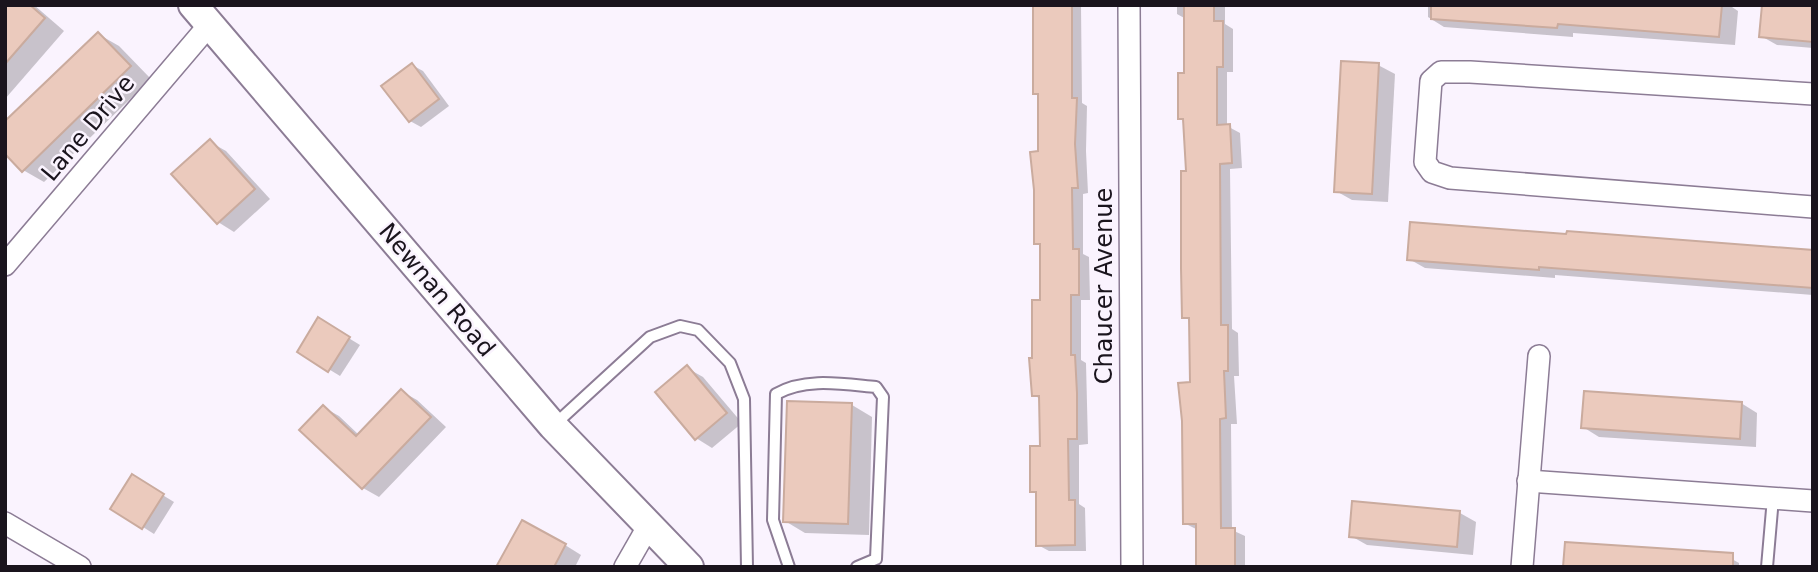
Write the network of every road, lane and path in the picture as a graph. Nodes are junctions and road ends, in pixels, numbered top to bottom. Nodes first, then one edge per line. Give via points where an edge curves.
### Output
1 (1129, 5) edge
2 (202, 15) edge
3 (1813, 94) edge
4 (1813, 207) edge
5 (6, 262) edge
6 (1539, 356) dead end
7 (553, 426) junction
8 (1528, 481) junction
9 (1773, 498) junction
10 (1813, 501) edge
11 (5, 523) edge
12 (649, 525) junction
13 (80, 567) edge
14 (625, 567) edge
15 (690, 567) edge
16 (747, 567) edge
17 (789, 567) edge
18 (857, 567) edge
19 (1132, 567) edge
20 (1522, 567) edge
21 (1767, 567) edge

1 - 19 street, Chaucer Avenue
2 - 5 street, Lane Drive
2 - 7 main road, Newnan Road
3 - 4 street via 1441,72 1432,80 1425,162 1432,172 1450,178
6 - 8 street
7 - 12 main road, Newnan Road
7 - 16 lane via 650,337 680,326 698,330 730,363 744,398
8 - 9 street
8 - 20 street
9 - 10 street
9 - 21 lane
11 - 13 street
12 - 14 street
12 - 15 main road, Newnan Road
17 - 18 lane via 773,520 776,394 790,386 831,383 876,387 883,397 876,559

